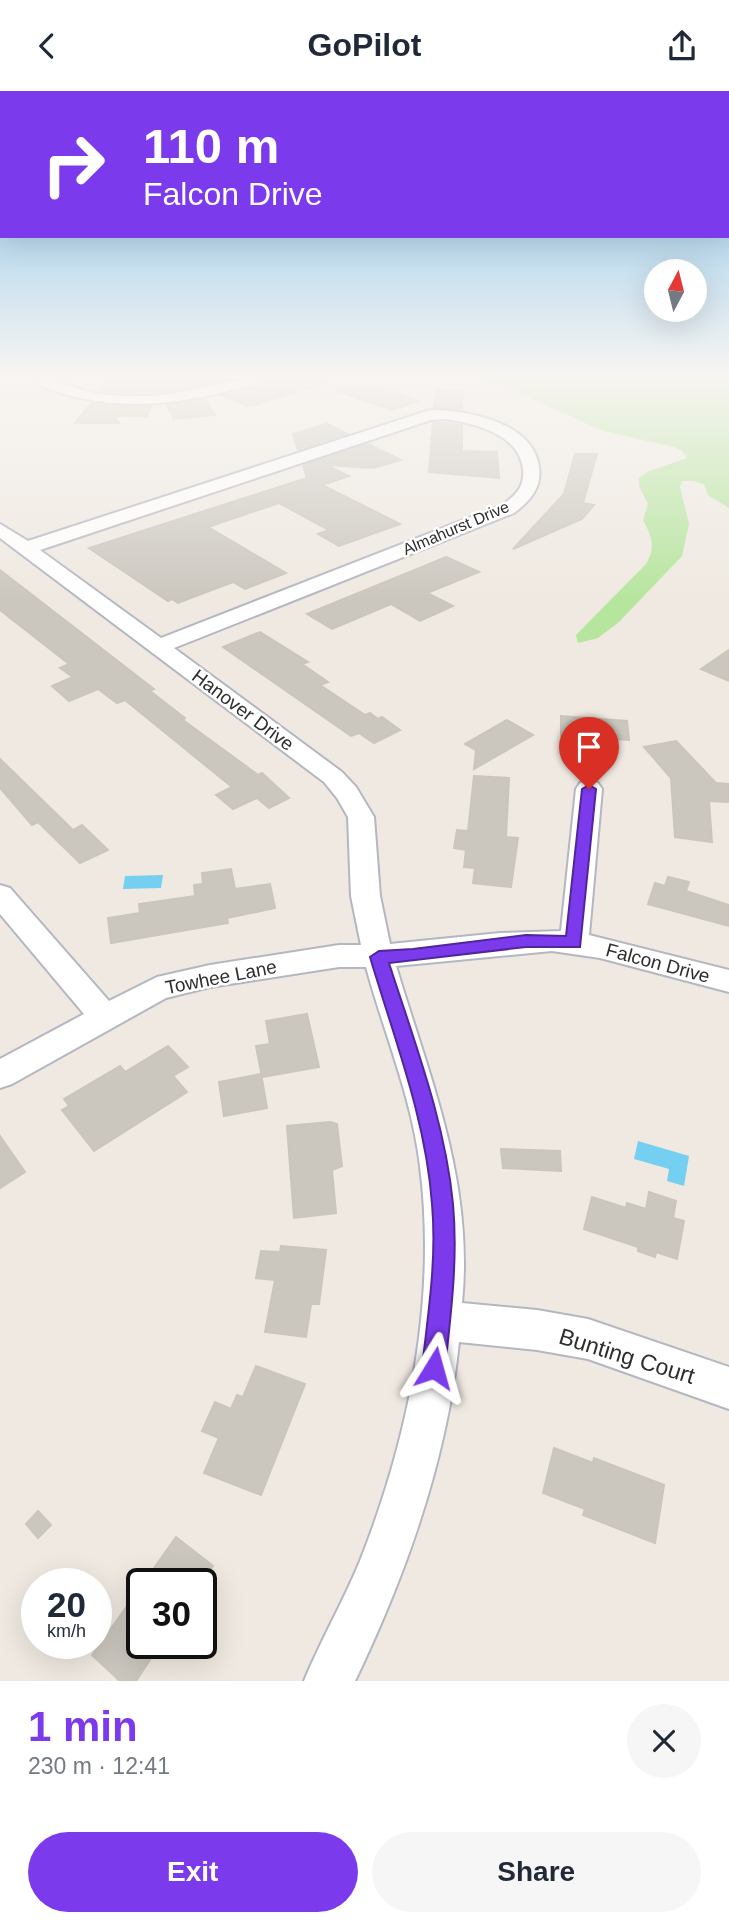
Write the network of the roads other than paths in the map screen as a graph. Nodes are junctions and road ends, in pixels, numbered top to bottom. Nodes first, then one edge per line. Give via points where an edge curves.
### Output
1 (314, 453) edge
2 (528, 453) edge
3 (0, 529) edge
4 (26, 548) junction
5 (158, 647) junction
6 (589, 789) dead end
7 (0, 895) edge
8 (574, 943) junction
9 (379, 957) junction
10 (729, 982) edge
11 (104, 1016) junction
12 (0, 1075) edge
13 (441, 1321) junction
14 (729, 1388) edge
15 (329, 1681) edge

1 - 4 street, Almahurst Drive
2 - 5 street, Almahurst Drive via 533,468 529,489 508,509
3 - 4 street, Hanover Drive
4 - 5 street, Hanover Drive
5 - 9 street, Hanover Drive via 348,792 365,825 365,890
6 - 8 street
7 - 11 street
8 - 9 street, Falcon Drive via 526,941
8 - 10 street, Falcon Drive
9 - 11 street, Towhee Lane via 339,956 181,981
9 - 13 street, Hanover Drive via 438,1165 443,1205
11 - 12 street, Towhee Lane
13 - 14 street, Bunting Court via 588,1339
13 - 15 street, Hanover Drive via 418,1446 393,1532

